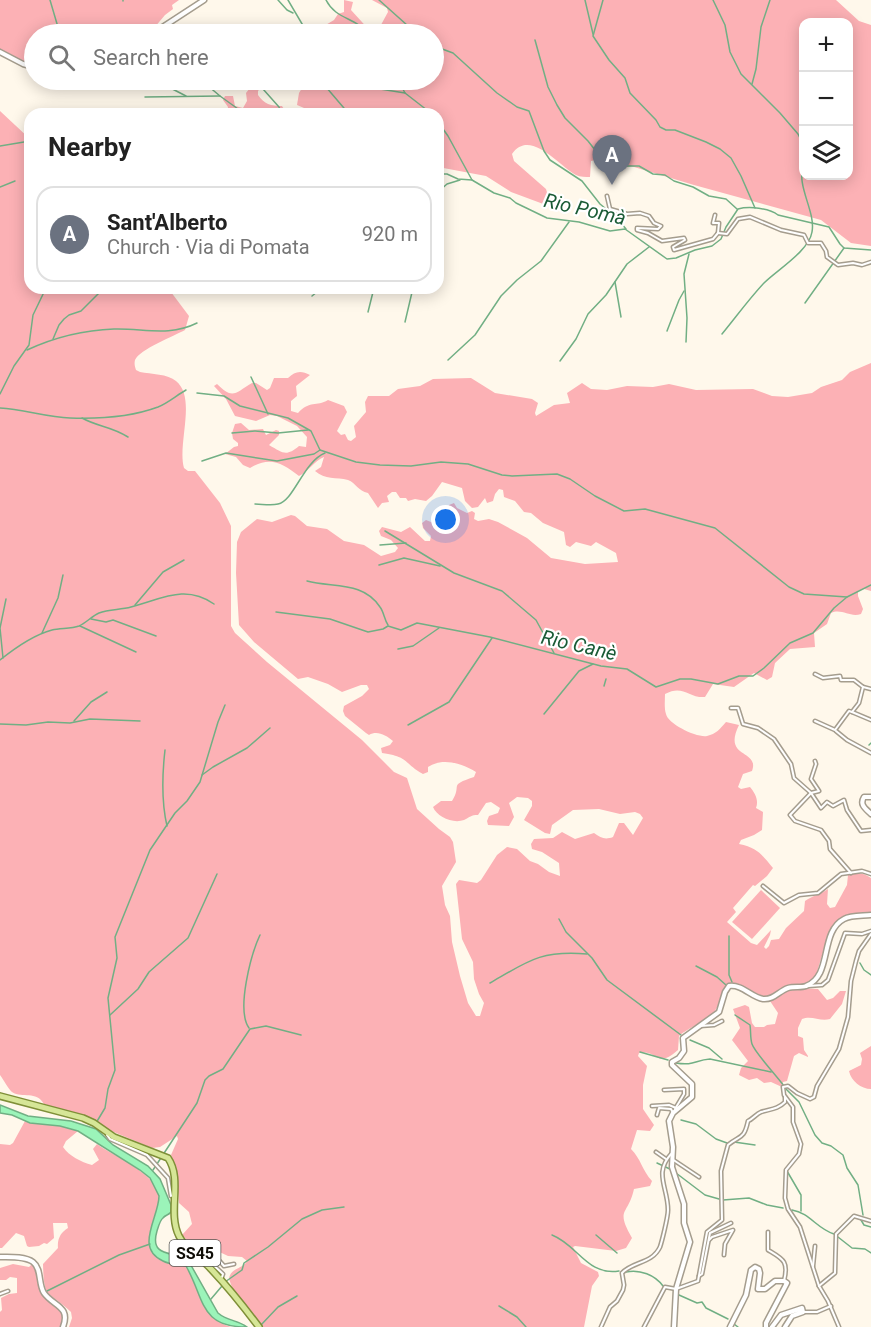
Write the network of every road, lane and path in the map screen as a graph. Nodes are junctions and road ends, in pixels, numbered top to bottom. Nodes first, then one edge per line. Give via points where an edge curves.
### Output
1 (204, 0) edge
2 (167, 24) edge
3 (0, 52) edge
4 (24, 64) edge
5 (607, 196) dead end
6 (715, 215) dead end
7 (719, 234) junction
8 (871, 262) edge
9 (815, 674) dead end
10 (863, 687) junction
11 (871, 689) edge
12 (731, 708) dead end
13 (852, 712) junction
14 (871, 720) edge
15 (815, 721) dead end
16 (835, 730) junction
17 (871, 753) edge
18 (815, 761) dead end
19 (811, 793) junction
20 (871, 797) edge
21 (871, 814) edge
22 (871, 831) edge
23 (851, 873) junction
24 (871, 874) edge
25 (763, 886) dead end
26 (871, 915) edge
27 (871, 933) edge
28 (805, 986) junction
29 (722, 1021) dead end
30 (699, 1026) junction
31 (664, 1090) dead end
32 (784, 1095) junction
33 (0, 1096) edge
34 (652, 1106) dead end
35 (674, 1111) junction
36 (657, 1115) dead end
37 (106, 1132) junction
38 (656, 1152) dead end
39 (670, 1159) junction
40 (699, 1177) dead end
41 (171, 1196) dead end
42 (871, 1221) edge
43 (731, 1223) dead end
44 (768, 1232) dead end
45 (708, 1241) junction
46 (815, 1246) dead end
47 (724, 1255) dead end
48 (0, 1257) edge
49 (234, 1264) dead end
50 (812, 1268) junction
51 (700, 1276) junction
52 (220, 1279) junction
53 (784, 1281) junction
54 (819, 1286) junction
55 (676, 1288) junction
56 (9, 1291) dead end
57 (0, 1294) edge
58 (831, 1306) junction
59 (803, 1312) junction
60 (63, 1327) edge
61 (259, 1327) edge
62 (601, 1327) edge
63 (644, 1327) edge
64 (674, 1327) edge
65 (730, 1327) edge
66 (766, 1327) edge
67 (772, 1327) edge
68 (785, 1327) edge
69 (839, 1327) edge

1 - 2 street
3 - 4 street
5 - 7 street via 610,209 642,213 661,226 637,230 662,241 684,238 674,250
6 - 7 street via 713,223 718,222
7 - 8 street via 729,233 738,219 748,217 804,235 808,243 821,243 827,256 837,264
9 - 10 street via 823,678 840,676 841,680 854,680
10 - 11 street
10 - 13 street via 859,704
12 - 19 street via 738,708 743,724 774,739 788,758 795,778
13 - 14 street
13 - 16 street
15 - 16 street
16 - 17 street
18 - 19 street via 811,779 819,790
19 - 22 street via 821,807 827,802 833,806 844,800 861,831
19 - 23 street via 791,818 821,830 830,849
20 - 21 street via 864,798 862,803
23 - 24 street
23 - 25 street via 842,874 818,893 799,895 784,903
26 - 28 street via 841,920 819,973
27 - 28 street via 845,933 828,980 822,985
27 - 32 street via 856,961 839,1049 814,1097 797,1094 786,1085
28 - 30 street via 790,987 770,999 729,986 720,1011
29 - 30 street
30 - 35 street via 684,1035 684,1051 672,1062 693,1089 689,1101
31 - 35 street via 684,1089
32 - 50 street via 794,1107 794,1125 801,1144 799,1154 786,1170 785,1198 800,1227
32 - 51 street via 785,1102 748,1121 740,1139 728,1145 721,1171 722,1220 707,1232
33 - 37 main road, SS45 via 83,1118
34 - 35 street via 669,1106
35 - 36 street via 659,1108
35 - 39 street via 669,1121
37 - 41 street via 110,1139 147,1155 168,1178
37 - 52 main road, SS45 via 168,1158 177,1233
38 - 39 street
39 - 40 street
39 - 55 street via 684,1204 690,1242
39 - 62 street via 662,1166 668,1211 661,1245 647,1260 622,1273 623,1290
42 - 54 street via 854,1216 836,1234 835,1273
43 - 45 street via 710,1233
44 - 53 street via 768,1250 779,1255 785,1264
45 - 47 street via 733,1230
45 - 51 street
46 - 50 street
48 - 60 street via 33,1262 45,1295 64,1314
49 - 52 street via 224,1266 203,1251 222,1274
50 - 54 street
51 - 55 street via 695,1283
52 - 61 main road, SS45
53 - 65 street via 758,1289 759,1269 752,1268 746,1295
53 - 66 street via 787,1285
54 - 58 street
55 - 63 street via 665,1287
55 - 64 street
56 - 57 street
58 - 59 street
58 - 69 street
59 - 67 street via 800,1307 783,1314
59 - 68 street via 792,1316

